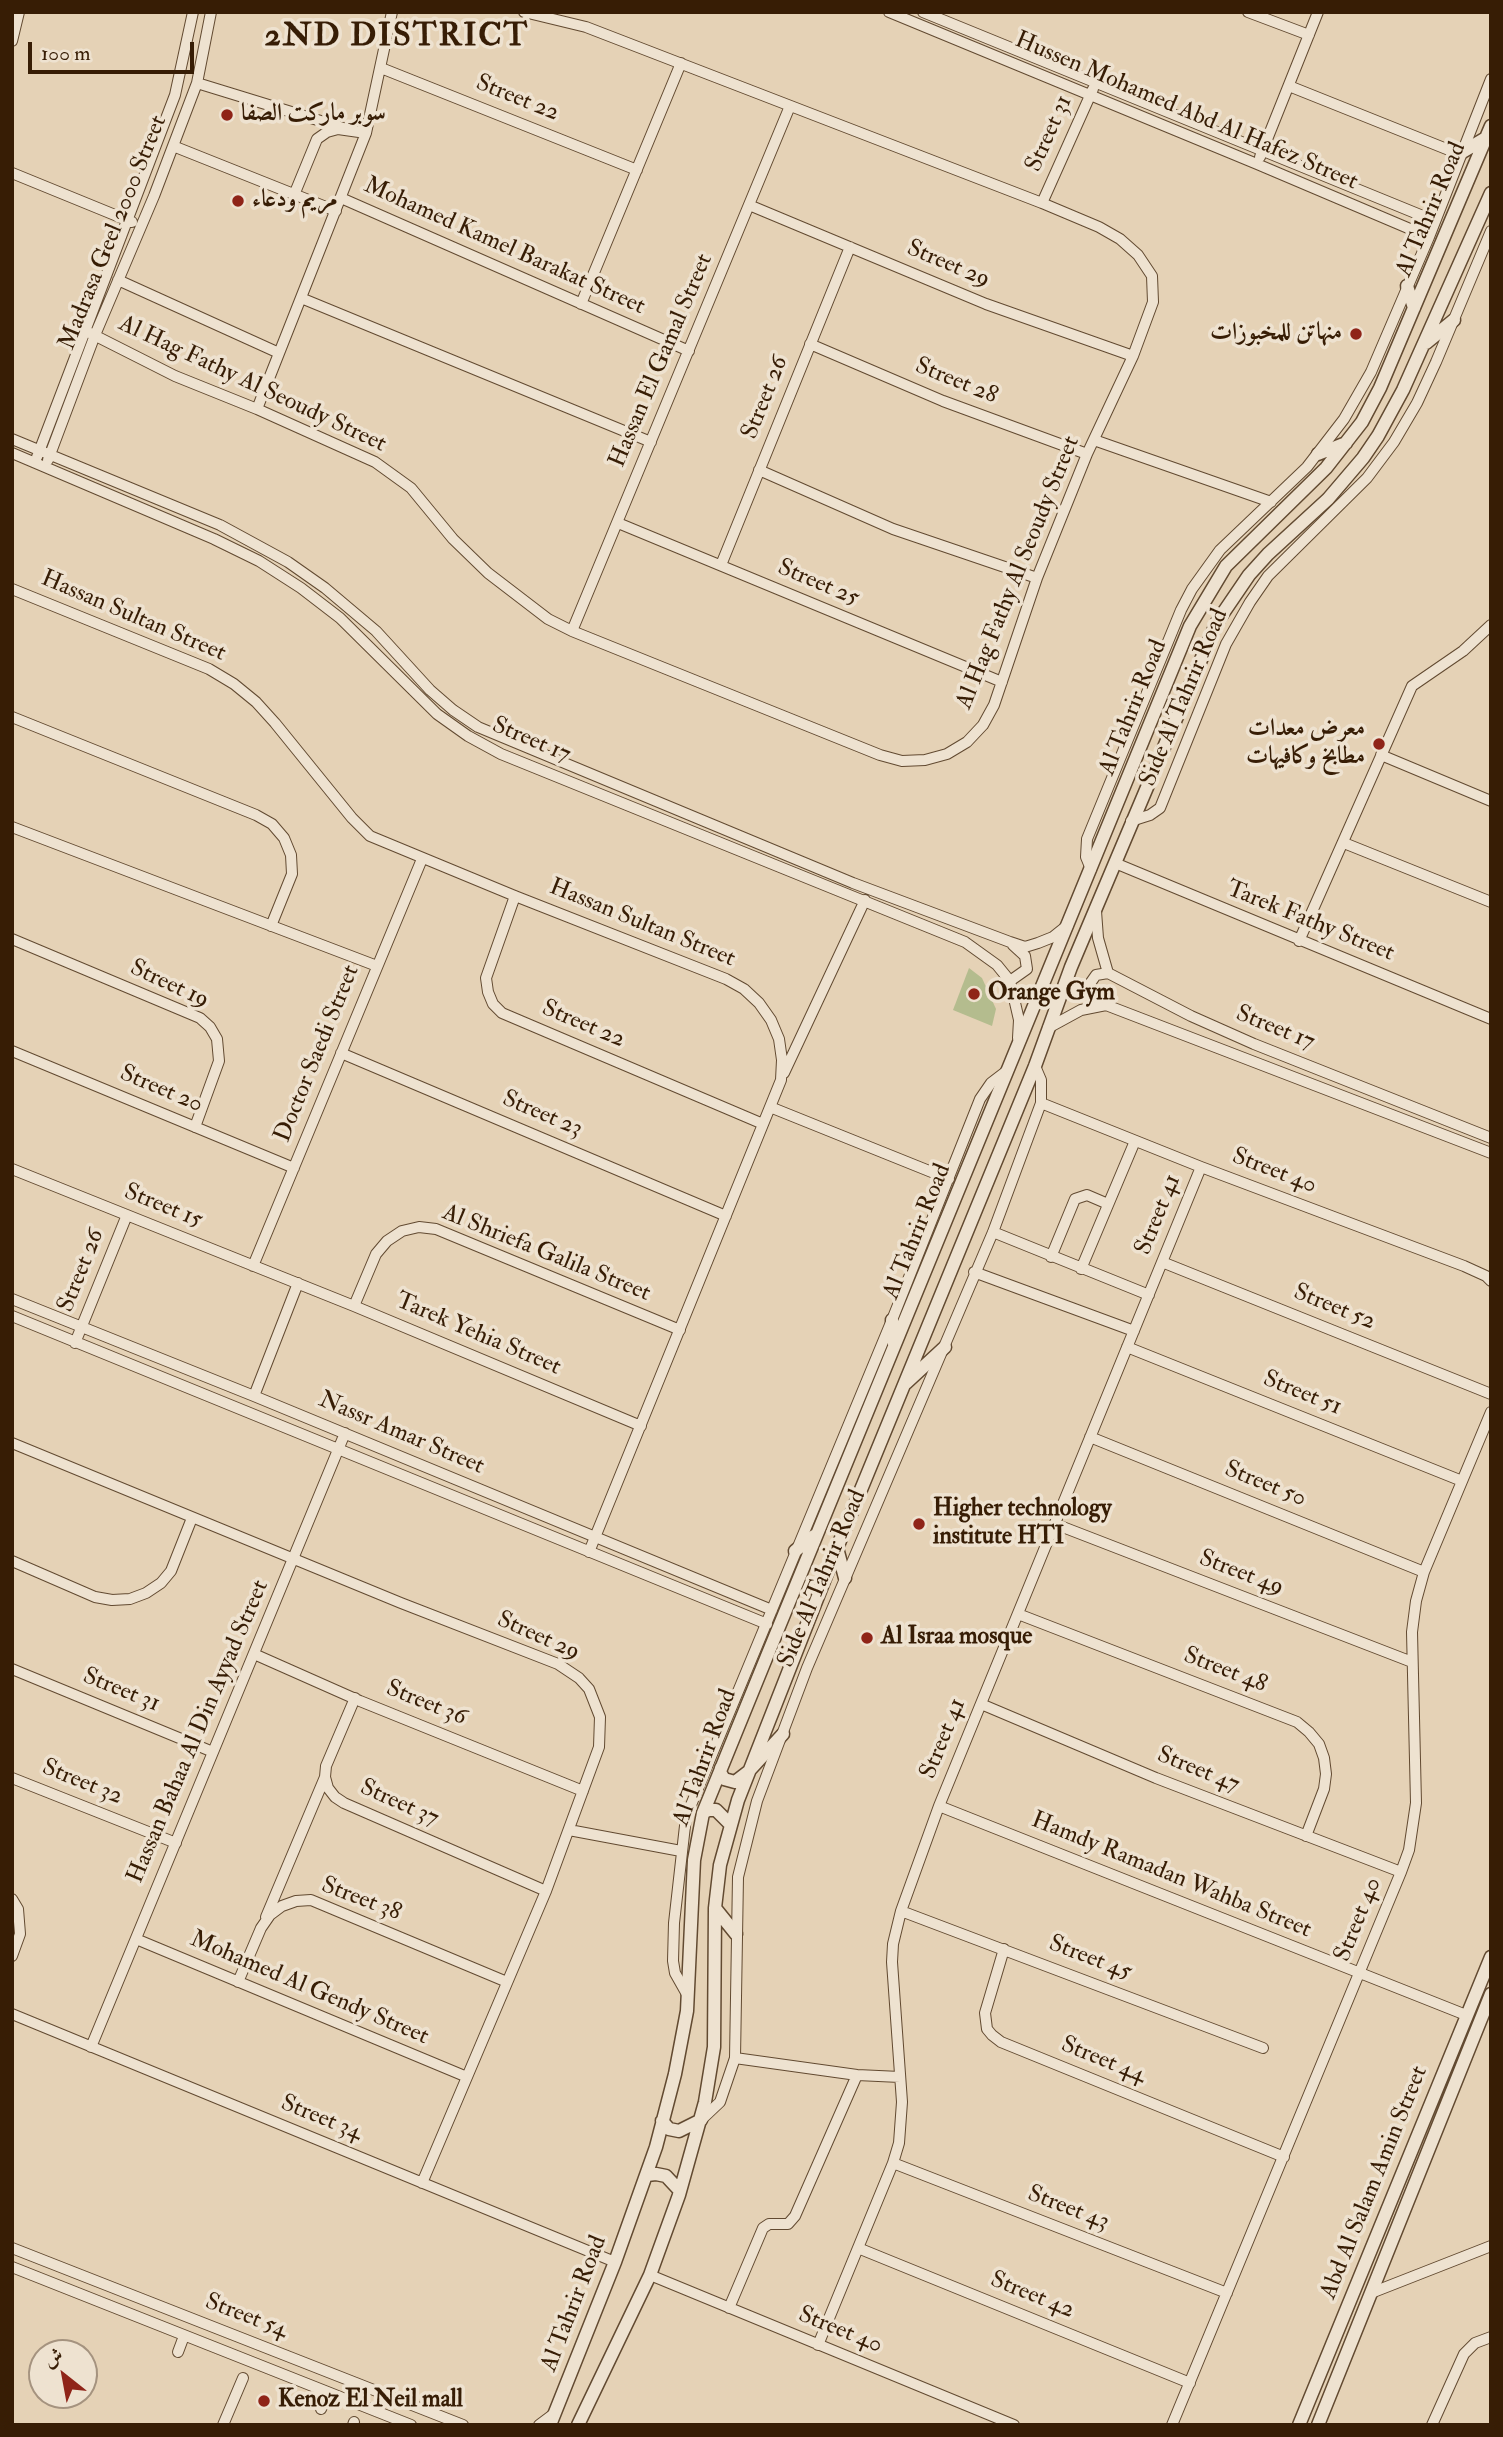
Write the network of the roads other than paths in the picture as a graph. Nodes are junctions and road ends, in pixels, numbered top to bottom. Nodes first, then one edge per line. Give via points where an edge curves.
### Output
1 (19, 12) edge
2 (193, 12) edge
3 (211, 12) edge
4 (392, 12) edge
5 (524, 12) edge
6 (889, 12) edge
7 (923, 12) edge
8 (1248, 12) edge
9 (1318, 12) edge
10 (1309, 35) junction
11 (12, 40) edge
12 (681, 63) junction
13 (381, 68) junction
14 (1491, 79) edge
15 (197, 82) junction
16 (1095, 82) junction
17 (1289, 86) junction
18 (1091, 95) junction
19 (790, 106) junction
20 (350, 130) junction
21 (1488, 132) edge
22 (366, 133) junction
23 (173, 146) junction
24 (1262, 151) junction
25 (1459, 154) junction
26 (1257, 163) junction
27 (637, 170) junction
28 (12, 173) edge
29 (1491, 193) edge
30 (294, 195) junction
31 (341, 198) junction
32 (1042, 203) junction
33 (749, 205) junction
34 (336, 211) junction
35 (127, 219) junction
36 (1435, 220) junction
37 (141, 225) junction
38 (1491, 231) edge
39 (1429, 237) junction
40 (850, 247) junction
41 (118, 281) junction
42 (1407, 286) junction
43 (301, 298) junction
44 (581, 304) junction
45 (1414, 308) junction
46 (1454, 320) junction
47 (84, 330) junction
48 (95, 335) junction
49 (810, 344) junction
50 (1423, 345) junction
51 (689, 351) junction
52 (279, 353) junction
53 (1133, 356) junction
54 (257, 408) junction
55 (12, 439) edge
56 (1094, 440) junction
57 (1349, 441) junction
58 (651, 442) junction
59 (39, 451) junction
60 (12, 453) edge
61 (1087, 454) junction
62 (1318, 454) junction
63 (50, 456) junction
64 (35, 462) junction
65 (45, 467) junction
66 (759, 470) junction
67 (1271, 502) junction
68 (618, 523) junction
69 (721, 565) junction
70 (1037, 578) junction
71 (12, 589) edge
72 (1491, 625) edge
73 (572, 631) junction
74 (1002, 682) junction
75 (12, 717) edge
76 (1153, 718) junction
77 (1171, 729) junction
78 (1381, 755) junction
79 (1138, 756) junction
80 (1156, 761) junction
81 (1491, 802) edge
82 (1132, 821) junction
83 (12, 827) edge
84 (1343, 842) junction
85 (422, 859) junction
86 (1115, 863) junction
87 (1091, 869) junction
88 (515, 896) junction
89 (865, 900) junction
90 (1491, 902) edge
91 (1096, 911) junction
92 (1068, 924) junction
93 (271, 926) junction
94 (12, 939) edge
95 (1299, 941) junction
96 (1010, 942) junction
97 (377, 966) junction
98 (1108, 973) junction
99 (1010, 981) junction
100 (1106, 1004) junction
101 (1491, 1019) edge
102 (1048, 1028) junction
103 (1018, 1045) junction
104 (12, 1051) edge
105 (341, 1052) junction
106 (1035, 1066) junction
107 (781, 1080) junction
108 (1041, 1103) junction
109 (770, 1107) junction
110 (764, 1124) junction
111 (195, 1127) junction
112 (1491, 1138) edge
113 (1135, 1141) junction
114 (1491, 1153) edge
115 (1201, 1167) junction
116 (294, 1168) junction
117 (12, 1169) edge
118 (955, 1181) junction
119 (984, 1186) junction
120 (1108, 1204) junction
121 (127, 1214) junction
122 (726, 1216) junction
123 (945, 1222) junction
124 (969, 1225) junction
125 (993, 1233) junction
126 (1051, 1257) junction
127 (1162, 1262) junction
128 (253, 1266) junction
129 (1081, 1269) junction
130 (974, 1272) junction
131 (1491, 1281) edge
132 (298, 1283) junction
133 (1149, 1295) junction
134 (12, 1298) edge
135 (354, 1306) junction
136 (12, 1316) edge
137 (892, 1320) junction
138 (82, 1326) junction
139 (680, 1330) junction
140 (1134, 1331) junction
141 (75, 1343) junction
142 (894, 1346) junction
143 (945, 1347) junction
144 (1128, 1347) junction
145 (903, 1386) junction
146 (1491, 1394) edge
147 (254, 1396) junction
148 (1491, 1412) edge
149 (641, 1426) junction
150 (345, 1433) junction
151 (1090, 1437) junction
152 (12, 1443) edge
153 (339, 1450) junction
154 (1462, 1481) junction
155 (192, 1518) junction
156 (1055, 1524) junction
157 (817, 1533) junction
158 (596, 1537) junction
159 (837, 1548) junction
160 (795, 1551) junction
161 (589, 1552) junction
162 (293, 1559) junction
163 (12, 1560) edge
164 (1424, 1572) junction
165 (845, 1578) junction
166 (772, 1611) junction
167 (1018, 1614) junction
168 (767, 1624) junction
169 (254, 1654) junction
170 (1412, 1662) junction
171 (12, 1669) edge
172 (745, 1692) junction
173 (355, 1698) junction
174 (981, 1704) junction
175 (783, 1734) junction
176 (213, 1752) junction
177 (721, 1768) junction
178 (748, 1772) junction
179 (326, 1777) junction
180 (12, 1778) edge
181 (583, 1791) junction
182 (939, 1806) junction
183 (703, 1813) junction
184 (730, 1824) junction
185 (569, 1830) junction
186 (1306, 1836) junction
187 (176, 1843) junction
188 (681, 1851) junction
189 (1401, 1872) junction
190 (546, 1891) junction
191 (12, 1899) edge
192 (715, 1908) junction
193 (901, 1911) junction
194 (261, 1927) junction
195 (736, 1934) junction
196 (136, 1939) junction
197 (1004, 1949) junction
198 (12, 1956) edge
199 (1491, 1957) edge
200 (1360, 1973) junction
201 (238, 1982) junction
202 (507, 1982) junction
203 (1491, 1994) edge
204 (688, 1996) junction
205 (12, 2014) edge
206 (1466, 2015) junction
207 (91, 2047) junction
208 (1263, 2048) dead end
209 (735, 2058) junction
210 (857, 2075) junction
211 (467, 2077) junction
212 (900, 2077) junction
213 (701, 2120) junction
214 (662, 2121) junction
215 (1417, 2135) junction
216 (1432, 2140) junction
217 (1284, 2157) junction
218 (893, 2163) junction
219 (647, 2175) junction
220 (422, 2183) junction
221 (1397, 2183) junction
222 (1412, 2189) junction
223 (680, 2191) junction
224 (1491, 2246) edge
225 (12, 2248) edge
226 (858, 2248) junction
227 (615, 2262) junction
228 (12, 2267) edge
229 (650, 2275) junction
230 (1227, 2293) junction
231 (1371, 2293) junction
232 (729, 2308) junction
233 (184, 2336) junction
234 (1491, 2337) edge
235 (818, 2345) junction
236 (178, 2352) dead end
237 (243, 2378) dead end
238 (1190, 2383) junction
239 (328, 2393) junction
240 (321, 2409) dead end
241 (553, 2419) edge
242 (223, 2425) edge
243 (411, 2425) edge
244 (463, 2425) edge
245 (539, 2425) edge
246 (578, 2425) edge
247 (1014, 2425) edge
248 (1172, 2425) edge
249 (1299, 2425) edge
250 (1318, 2425) edge
251 (1432, 2425) edge

1 - 11 street
2 - 35 street, Madrasa Geel 2000 Street via 175,95
3 - 15 street, Madrasa Geel 2000 Street
4 - 13 street
5 - 12 street, Al Hag Fathy Al Seoudy Street via 586,27
6 - 18 street, Hussen Mohamed Abd Al Hafez Street
7 - 16 street, Hussen Mohamed Abd Al Hafez Street
8 - 10 street
9 - 10 street
10 - 17 street
12 - 19 street, Al Hag Fathy Al Seoudy Street
12 - 27 street
13 - 22 street
13 - 27 street, Street 22
14 - 25 street, Side Al Tahrir Road
15 - 20 street
15 - 23 street, Madrasa Geel 2000 Street
16 - 18 street, Street 31
16 - 24 street, Hussen Mohamed Abd Al Hafez Street
17 - 24 street
17 - 25 street
18 - 26 street, Hussen Mohamed Abd Al Hafez Street
18 - 32 street, Street 31
19 - 32 street, Al Hag Fathy Al Seoudy Street
19 - 33 street, Hassan El Gamal Street
20 - 22 street
20 - 30 street via 338,129 317,139
21 - 25 street
21 - 45 street, Al Tahrir Road
22 - 31 street
23 - 30 street
23 - 37 street, Madrasa Geel 2000 Street
24 - 26 street
24 - 36 street, Hussen Mohamed Abd Al Hafez Street
25 - 36 street, Side Al Tahrir Road
26 - 39 street, Hussen Mohamed Abd Al Hafez Street
27 - 44 street
28 - 35 street
29 - 50 street, Al Tahrir Road
30 - 34 street
31 - 34 street
31 - 44 street, Mohamed Kamel Barakat Street
32 - 53 street, Al Hag Fathy Al Seoudy Street via 1121,239 1152,276 1153,302
33 - 40 street, Street 29
33 - 51 street, Hassan El Gamal Street
34 - 43 street
35 - 37 street
35 - 47 street, Madrasa Geel 2000 Street
36 - 39 street, Side Al Tahrir Road
37 - 41 street, Madrasa Geel 2000 Street
38 - 46 street, Side Al Tahrir Road
39 - 42 street, Side Al Tahrir Road
40 - 49 street, Street 26
40 - 53 street, Street 29 via 986,304
41 - 48 street, Madrasa Geel 2000 Street
41 - 52 street
42 - 45 street
42 - 62 street, Side Al Tahrir Road via 1370,372 1345,419
43 - 52 street
43 - 58 street
44 - 51 street, Mohamed Kamel Barakat Street
45 - 57 street, Al Tahrir Road via 1380,388
46 - 50 street
46 - 82 street, Side Al Tahrir Road via 1394,442 1367,478 1268,576 1250,602 1226,644 1160,808
47 - 48 street, Al Hag Fathy Al Seoudy Street
47 - 59 street, Madrasa Geel 2000 Street
48 - 54 street, Al Hag Fathy Al Seoudy Street via 175,376
48 - 63 street, Madrasa Geel 2000 Street
49 - 61 street, Street 28 via 943,401
49 - 66 street, Street 26
50 - 77 street, Al Tahrir Road via 1391,414 1363,458 1328,499 1268,554 1232,598
51 - 58 street, Hassan El Gamal Street
52 - 54 street
53 - 56 street, Al Hag Fathy Al Seoudy Street
54 - 73 street, Al Hag Fathy Al Seoudy Street via 394,474 488,573 548,619
55 - 59 street, Street 17
56 - 61 street, Al Hag Fathy Al Seoudy Street
56 - 67 street
57 - 62 street
57 - 76 street, Al Tahrir Road via 1215,581 1190,626
58 - 68 street, Hassan El Gamal Street
59 - 63 street, Street 17
59 - 64 street, Madrasa Geel 2000 Street
60 - 64 street, Street 17
61 - 70 street, Al Hag Fathy Al Seoudy Street
62 - 67 street, Side Al Tahrir Road
63 - 65 street, Madrasa Geel 2000 Street
63 - 96 street, Street 17 via 220,525 288,562 376,631 430,690 478,727 853,883
64 - 65 street, Street 17
65 - 89 street, Street 17 via 214,539 301,587 367,643 437,714 501,754
66 - 69 street, Street 26
66 - 70 street via 893,529
67 - 87 street, Side Al Tahrir Road via 1220,550 1181,610 1087,839
68 - 69 street, Street 25
68 - 73 street, Hassan El Gamal Street
69 - 74 street, Street 25
70 - 74 street, Al Hag Fathy Al Seoudy Street
71 - 85 street, Hassan Sultan Street via 209,669 234,684 275,723 360,828
72 - 78 street via 1412,686
73 - 74 street, Al Hag Fathy Al Seoudy Street via 902,761 947,754 967,742 983,725
75 - 93 street via 272,824 291,855 292,874
76 - 77 street via 1157,728
76 - 79 street, Al Tahrir Road
77 - 80 street, Al Tahrir Road
78 - 81 street
78 - 84 street
79 - 80 street via 1148,755
79 - 87 street, Al Tahrir Road
80 - 82 street, Al Tahrir Road
82 - 86 street, Al Tahrir Road
83 - 93 street
84 - 90 street
84 - 95 street
85 - 88 street, Hassan Sultan Street
85 - 97 street, Doctor Saedi Street
86 - 91 street, Al Tahrir Road
86 - 95 street, Tarek Fathy Street
87 - 92 street, Al Tahrir Road
88 - 107 street, Hassan Sultan Street via 744,989 771,1020 779,1039
88 - 110 street, Street 22 via 486,978 488,992 502,1013
89 - 99 street, Street 17 via 965,942 997,965
89 - 107 street
91 - 98 street
91 - 102 street, Al Tahrir Road
92 - 96 street, Street 17 via 1038,943 1025,947
92 - 103 street, Al Tahrir Road
93 - 97 street
94 - 111 street, Street 19 via 200,1018 210,1027 217,1039 219,1061
95 - 101 street, Tarek Fathy Street
96 - 99 street via 1028,963 1024,973
97 - 105 street, Doctor Saedi Street
98 - 100 street via 1096,975 1089,985
98 - 112 street, Street 17 via 1254,1044
99 - 103 street via 1020,1020
100 - 102 street via 1081,1010
100 - 114 street, Street 17
102 - 106 street, Al Tahrir Road
103 - 118 street, Al Tahrir Road
104 - 111 street, Street 20
105 - 116 street, Doctor Saedi Street
105 - 122 street, Street 23
106 - 108 street, Side Al Tahrir Road via 1041,1080
106 - 119 street, Al Tahrir Road
107 - 109 street, Hassan Sultan Street
108 - 113 street, Street 40
108 - 125 street, Side Al Tahrir Road
109 - 110 street, Hassan Sultan Street
109 - 118 street
110 - 122 street, Hassan Sultan Street
111 - 116 street, Street 20
113 - 115 street, Street 40
113 - 120 street
115 - 127 street, Street 41
115 - 131 street, Street 40 via 1464,1266
116 - 128 street, Doctor Saedi Street
117 - 121 street, Street 15
118 - 119 street via 973,1191
118 - 123 street, Al Tahrir Road
118 - 137 street, Side Al Tahrir Road
119 - 124 street, Al Tahrir Road
120 - 126 street via 1087,1195 1075,1199
120 - 129 street
121 - 128 street, Street 15
121 - 138 street, Street 26
122 - 139 street, Hassan Sultan Street
123 - 124 street via 960,1220
123 - 142 street, Al Tahrir Road
124 - 145 street, Al Tahrir Road
125 - 126 street
125 - 130 street, Side Al Tahrir Road
126 - 129 street
127 - 133 street, Street 41
127 - 146 street, Street 52
128 - 132 street, Street 15
129 - 133 street
130 - 140 street
130 - 143 street, Side Al Tahrir Road
132 - 135 street, Tarek Yehia Street
132 - 147 street
133 - 140 street, Street 41
134 - 138 street, Nassr Amar Street
135 - 139 street, Al Shriefa Galila Street via 376,1254 402,1231 419,1227 436,1229
135 - 149 street, Tarek Yehia Street
136 - 141 street, Nassr Amar Street
137 - 142 street
137 - 160 street, Side Al Tahrir Road
138 - 141 street, Street 26
138 - 147 street, Nassr Amar Street
139 - 149 street, Hassan Sultan Street
140 - 144 street, Street 41
141 - 153 street, Nassr Amar Street
142 - 157 street, Al Tahrir Road
143 - 145 street
143 - 165 street, Side Al Tahrir Road
144 - 151 street, Street 41
144 - 154 street, Street 51
145 - 159 street, Al Tahrir Road
147 - 150 street, Nassr Amar Street
148 - 154 street, Street 40
149 - 158 street, Hassan Sultan Street
150 - 153 street, Hassan Bahaa Al Din Ayyad Street
150 - 158 street, Nassr Amar Street
151 - 156 street, Street 41
151 - 164 street, Street 50
152 - 155 street, Street 29
153 - 161 street, Nassr Amar Street
153 - 162 street, Hassan Bahaa Al Din Ayyad Street
154 - 164 street, Street 40
155 - 162 street, Street 29
155 - 163 street via 171,1571 161,1583 130,1599 95,1597
156 - 167 street, Street 41
156 - 170 street, Street 49
157 - 160 street
157 - 172 street, Al Tahrir Road
158 - 161 street, Hassan Sultan Street
158 - 166 street, Nassr Amar Street
159 - 165 street
159 - 178 street, Al Tahrir Road
160 - 166 street, Side Al Tahrir Road
161 - 168 street, Nassr Amar Street
162 - 169 street, Hassan Bahaa Al Din Ayyad Street
162 - 181 street, Street 29 via 569,1670 589,1689 600,1717 599,1747
164 - 170 street, Street 40
165 - 175 street, Side Al Tahrir Road
166 - 168 street, Side Al Tahrir Road
167 - 174 street, Street 41
167 - 186 street, Street 48 via 1297,1722 1319,1744 1326,1774
168 - 172 street, Side Al Tahrir Road
169 - 173 street, Street 36
169 - 176 street, Hassan Bahaa Al Din Ayyad Street
170 - 189 street, Street 40 via 1416,1803
171 - 176 street, Street 31
172 - 177 street, Al Tahrir Road
172 - 188 street, Side Al Tahrir Road via 698,1784 686,1817
173 - 179 street, Street 37
173 - 181 street, Street 36
174 - 182 street, Street 41
174 - 186 street, Street 47
175 - 178 street
175 - 195 street, Side Al Tahrir Road via 757,1801 738,1877
176 - 187 street, Hassan Bahaa Al Din Ayyad Street
177 - 178 street via 721,1776 731,1782
177 - 183 street, Al Tahrir Road
178 - 184 street, Al Tahrir Road
179 - 190 street, Street 37 via 328,1788 344,1803
179 - 194 street
180 - 187 street, Street 32
181 - 185 street, Street 29
182 - 193 street, Street 41
182 - 200 street, Hamdy Ramadan Wahba Street
183 - 184 street via 716,1810
183 - 204 street, Al Tahrir Road via 694,1860
184 - 192 street, Al Tahrir Road
185 - 188 street
185 - 190 street, Street 29
186 - 189 street, Street 47
187 - 196 street, Hassan Bahaa Al Din Ayyad Street
188 - 204 street, Side Al Tahrir Road via 673,1961
189 - 200 street, Street 40
190 - 202 street, Street 29
191 - 198 street via 18,1909 20,1934
192 - 195 street
192 - 213 street, Al Tahrir Road via 714,2046
193 - 197 street, Street 45
193 - 212 street, Street 41 via 892,1962
194 - 201 street, Street 38
194 - 202 street, Street 38 via 282,1906 311,1900
195 - 209 street, Side Al Tahrir Road
196 - 201 street, Mohamed Al Gendy Street
196 - 207 street, Hassan Bahaa Al Din Ayyad Street
197 - 208 street, Street 45
197 - 217 street, Street 44 via 985,2013 987,2029 1001,2042
199 - 206 street, Abd Al Salam Amin Street
200 - 206 street, Hamdy Ramadan Wahba Street
200 - 217 street, Street 40
201 - 211 street, Mohamed Al Gendy Street
202 - 211 street, Street 29
203 - 216 street, Abd Al Salam Amin Street
204 - 214 street, Al Tahrir Road via 676,2074
205 - 207 street, Street 34
206 - 215 street, Abd Al Salam Amin Street
207 - 220 street, Street 34
209 - 210 street
209 - 213 street, Side Al Tahrir Road via 720,2102
210 - 212 street
210 - 232 street via 795,2216 788,2224 763,2228
211 - 220 street, Street 29
212 - 218 street, Street 41 via 902,2123
213 - 214 street via 679,2132
213 - 223 street, Al Tahrir Road
214 - 219 street, Al Tahrir Road
215 - 216 street via 1423,2143
215 - 221 street, Abd Al Salam Amin Street
216 - 222 street, Abd Al Salam Amin Street
217 - 230 street, Street 40
218 - 226 street, Street 41
218 - 230 street, Street 43
219 - 223 street via 666,2176
219 - 227 street, Al Tahrir Road
220 - 227 street, Street 34
221 - 222 street via 1405,2182
221 - 249 street, Abd Al Salam Amin Street
222 - 231 street, Abd Al Salam Amin Street
223 - 229 street, Al Tahrir Road
224 - 231 street
225 - 244 street, Street 54
226 - 235 street, Street 41
226 - 238 street, Street 42
227 - 241 street, Al Tahrir Road
228 - 233 street, Street 54
229 - 232 street, Street 40
229 - 246 street, Al Tahrir Road
230 - 238 street, Street 40
231 - 250 street, Abd Al Salam Amin Street
232 - 235 street, Street 40
233 - 236 street
233 - 239 street, Street 54
234 - 251 street via 1464,2354
235 - 247 street, Street 40
237 - 242 street
238 - 248 street, Street 40
239 - 240 street
239 - 243 street, Street 54
241 - 245 street

